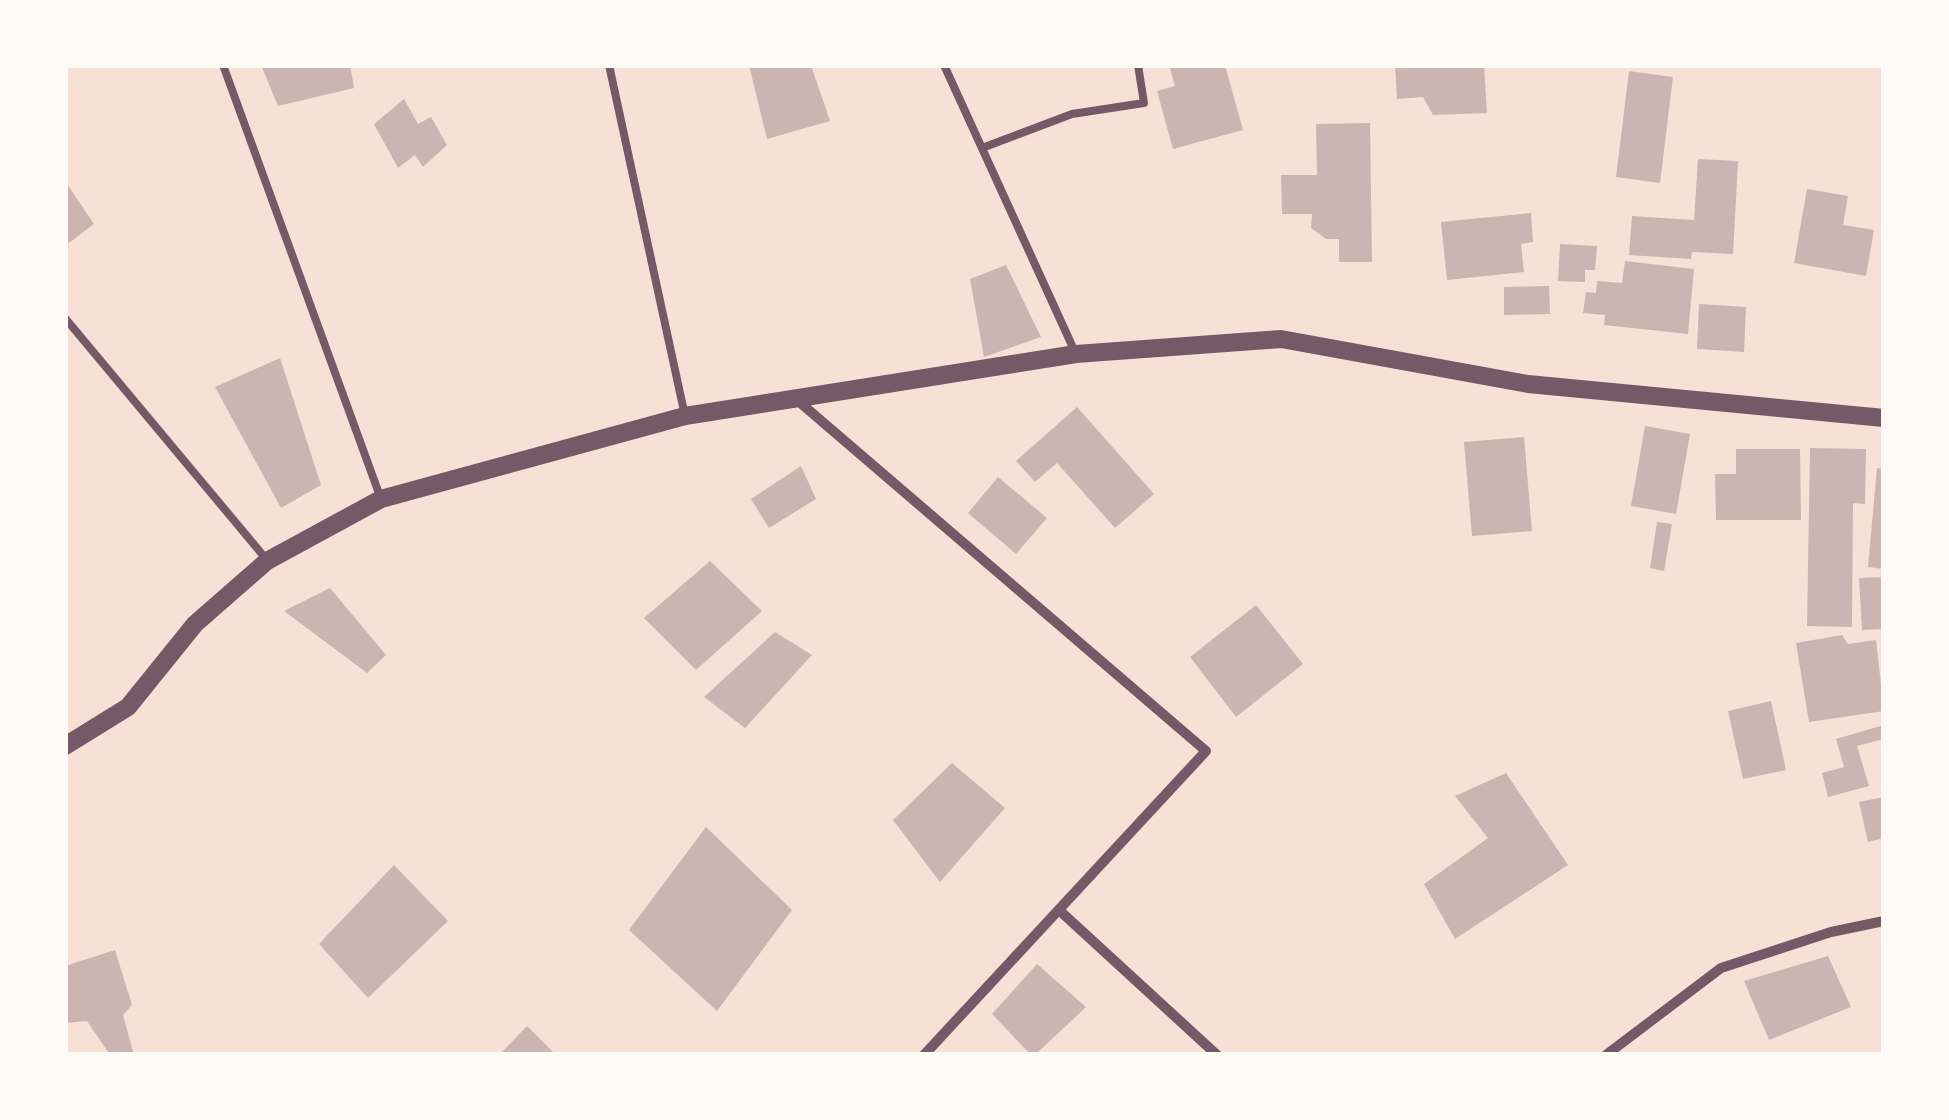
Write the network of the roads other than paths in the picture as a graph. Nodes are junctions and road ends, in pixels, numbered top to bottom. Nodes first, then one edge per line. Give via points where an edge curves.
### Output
1 (222, 65) edge
2 (609, 65) edge
3 (944, 65) edge
4 (1138, 65) edge
5 (982, 148) junction
6 (65, 318) edge
7 (1076, 354) junction
8 (796, 399) junction
9 (685, 416) junction
10 (1884, 418) edge
11 (381, 499) junction
12 (268, 561) junction
13 (65, 746) edge
14 (1060, 910) junction
15 (1884, 921) edge
16 (924, 1055) edge
17 (1217, 1055) edge
18 (1606, 1055) edge

1 - 11 lane
2 - 9 lane
3 - 5 lane
4 - 5 lane via 1144,103 1072,114
5 - 7 lane
6 - 12 lane
7 - 8 street
7 - 10 street via 1281,339 1528,384
8 - 9 street
8 - 14 street via 1206,751
9 - 11 street
11 - 12 street
12 - 13 street via 196,624 128,707
14 - 16 street
14 - 17 street
15 - 18 street via 1721,968

